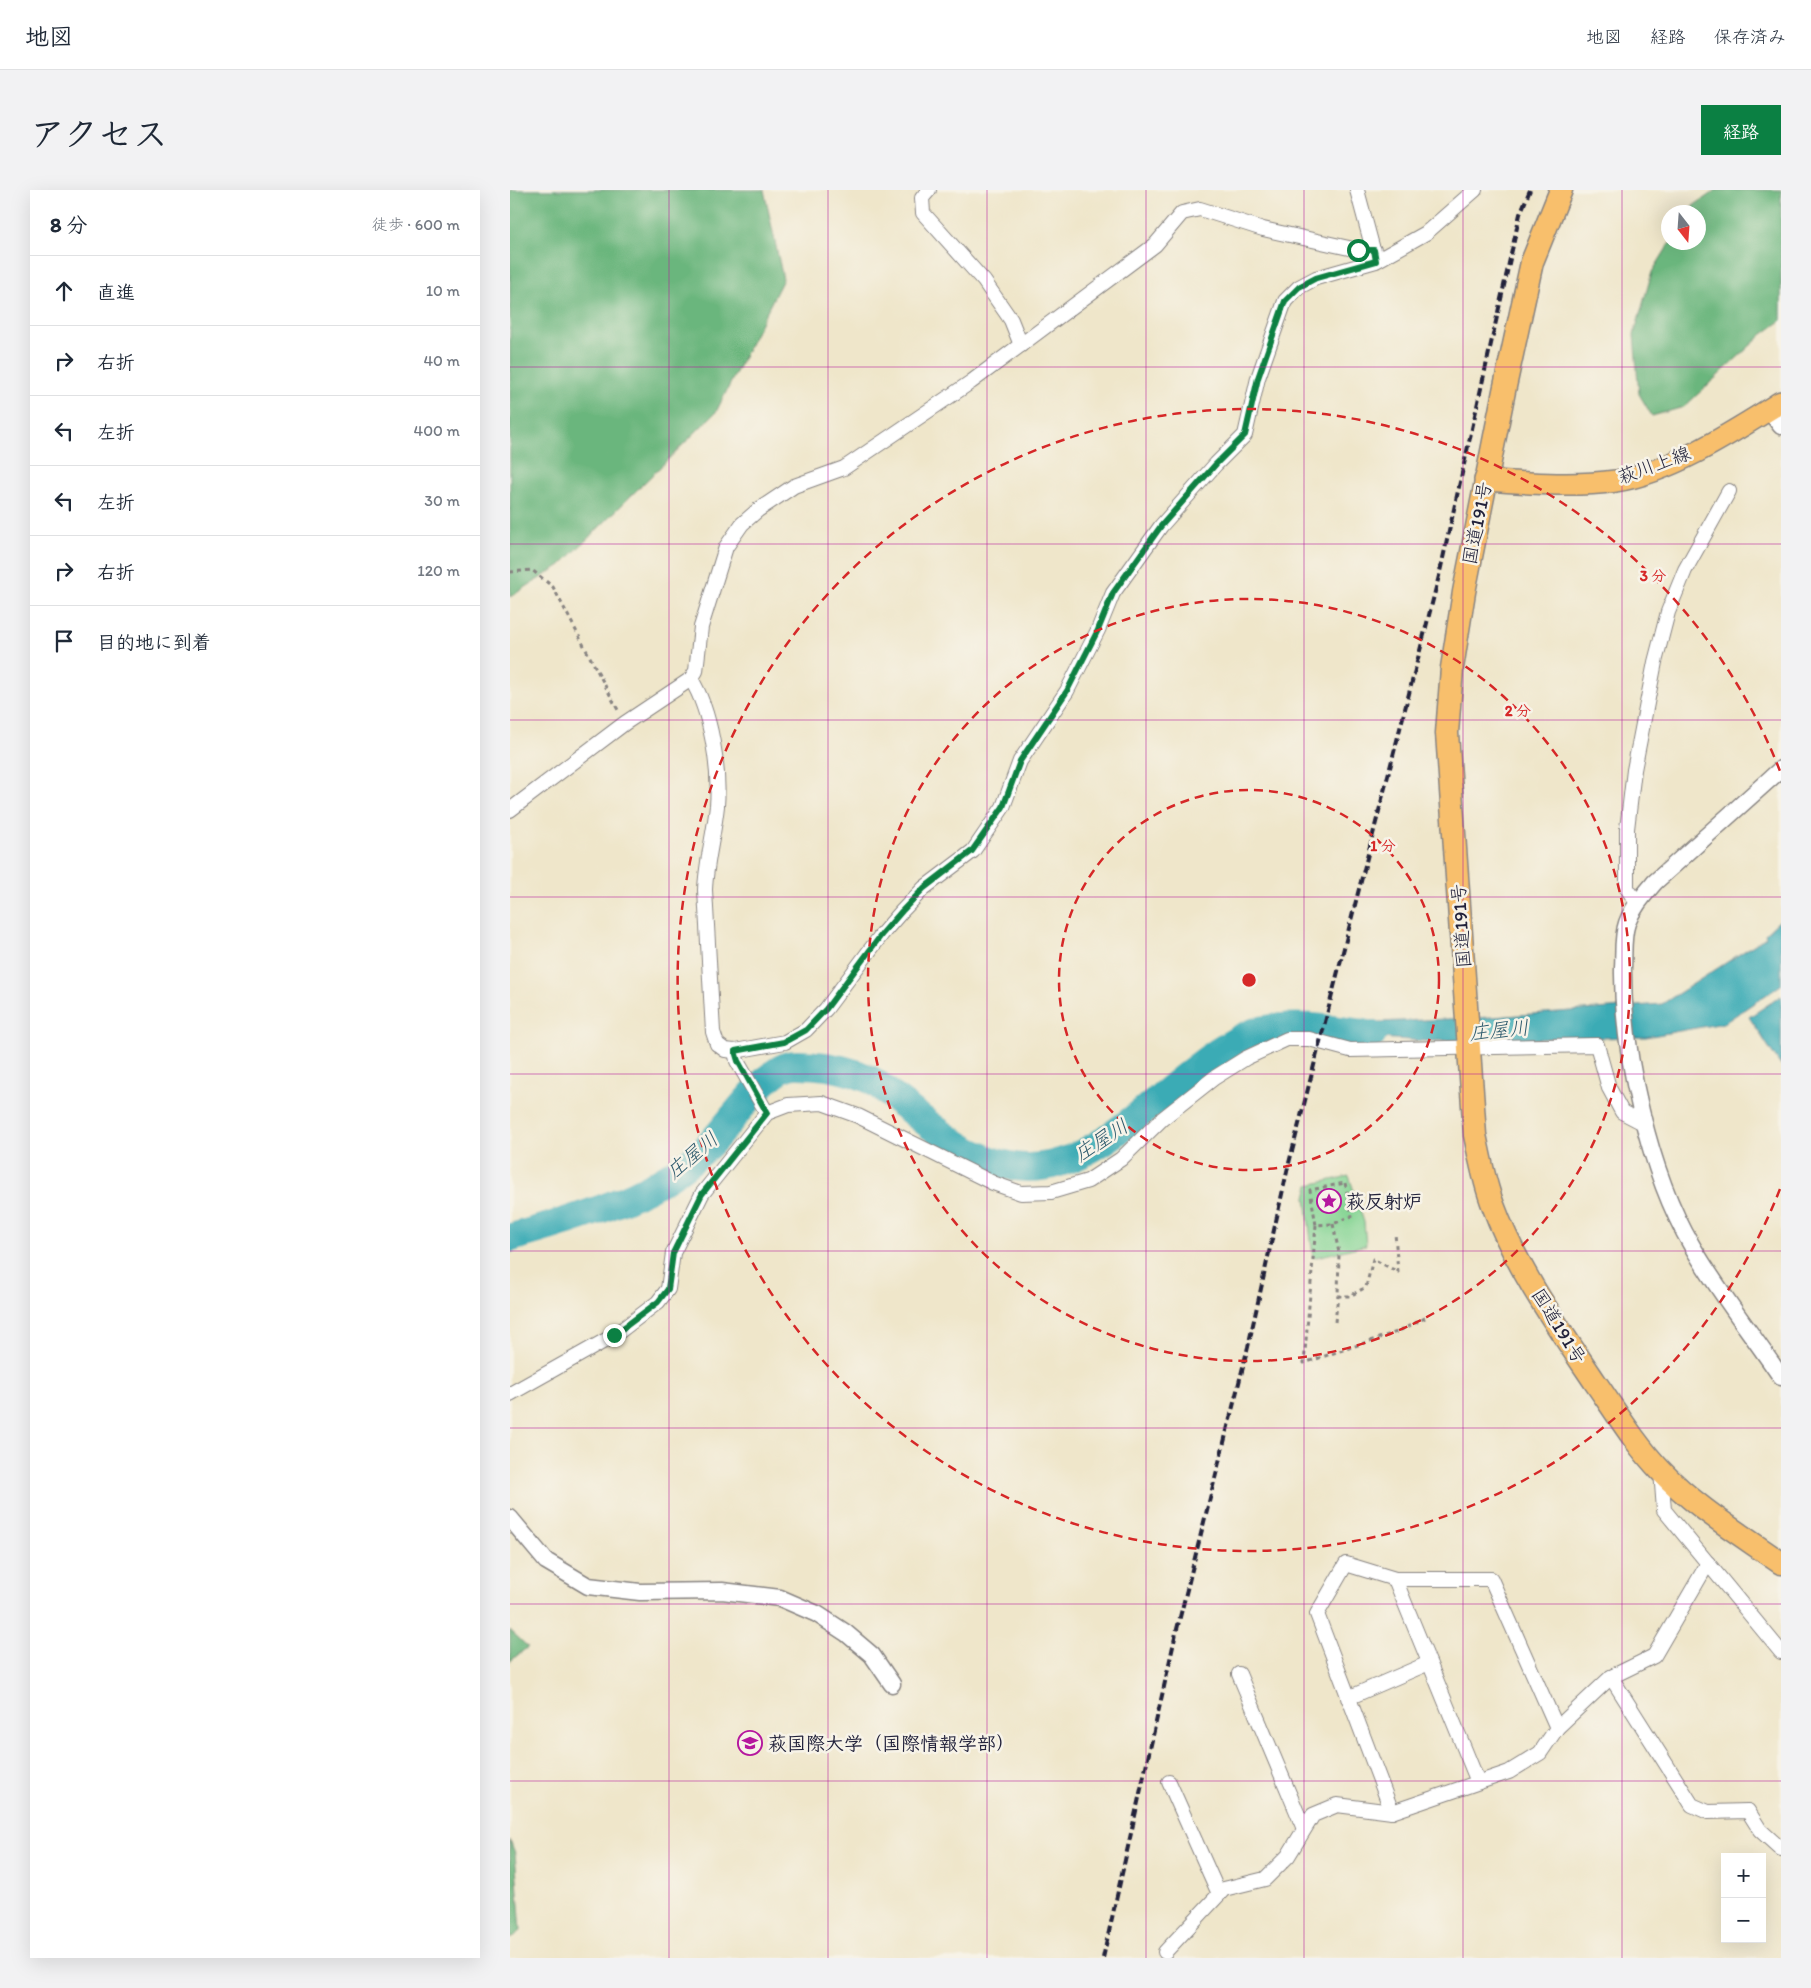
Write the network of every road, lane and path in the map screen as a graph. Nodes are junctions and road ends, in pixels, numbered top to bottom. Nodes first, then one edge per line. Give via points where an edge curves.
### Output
1 (929, 190) edge
2 (1357, 190) edge
3 (1475, 190) edge
4 (1561, 190) edge
5 (1375, 255) junction
6 (1021, 345) junction
7 (1777, 413) edge
8 (1485, 480) junction
9 (1729, 491) dead end
10 (510, 572) edge
11 (691, 679) junction
12 (625, 723) junction
13 (1781, 769) edge
14 (510, 810) edge
15 (1638, 903) junction
16 (1469, 1045) junction
17 (735, 1051) junction
18 (767, 1113) junction
19 (1645, 1124) junction
20 (1333, 1224) junction
21 (1316, 1225) junction
22 (1395, 1233) dead end
23 (1338, 1296) junction
24 (1427, 1317) dead end
25 (1335, 1322) dead end
26 (1781, 1378) edge
27 (510, 1394) edge
28 (1661, 1471) junction
29 (510, 1518) edge
30 (1708, 1563) junction
31 (1781, 1563) edge
32 (1394, 1578) junction
33 (1781, 1652) edge
34 (1429, 1663) junction
35 (1239, 1674) dead end
36 (1611, 1677) junction
37 (892, 1684) dead end
38 (1348, 1698) junction
39 (1557, 1728) junction
40 (1169, 1782) dead end
41 (1478, 1782) junction
42 (1392, 1812) junction
43 (1304, 1829) junction
44 (1781, 1849) edge
45 (1219, 1894) junction
46 (1165, 1952) dead end

1 - 6 street via 922,198 923,214 984,281 1011,320
2 - 5 street
3 - 5 street via 1426,233
4 - 8 highway, 国道191号 via 1532,262
5 - 6 street via 1263,229 1200,209 1182,213 1154,245
5 - 17 street via 1316,278 1299,287 1285,301 1258,378 1245,435 1161,526 1113,593 1067,691 1020,761 1003,807 972,851 924,888 902,911 806,1030 784,1042
6 - 11 street via 844,468 794,486 742,524 726,547 701,627 696,671
7 - 8 main road, 萩川上線 via 1685,457 1618,480 1566,485
8 - 16 highway, 国道191号 via 1452,668 1447,732
9 - 15 street via 1685,570 1668,612 1655,662 1634,770 1627,829 1627,888
10 - 12 path via 532,570 553,587
11 - 12 street
11 - 17 street via 704,708 718,783 705,890 713,1032 718,1044 725,1050
12 - 14 street
13 - 15 street via 1654,882
15 - 19 street via 1627,924 1623,1004
16 - 18 street via 1350,1050 1309,1038 1287,1039 1246,1058 1214,1078 1162,1118 1121,1158 1088,1181 1051,1192 1021,1193 993,1183 858,1116 822,1103 788,1105
16 - 19 street via 1597,1044 1609,1088 1622,1112
16 - 28 highway, 国道191号 via 1475,1135 1493,1205 1507,1237 1584,1366 1632,1436
17 - 18 street
18 - 27 street via 702,1194 673,1253 668,1289 658,1302 614,1335
19 - 26 street via 1667,1194 1691,1245
20 - 21 path
20 - 21 path via 1352,1216 1345,1183 1310,1190
20 - 23 path via 1339,1253
21 - 24 path via 1304,1363 1397,1332
22 - 23 path via 1398,1272 1373,1259 1366,1287 1350,1296
23 - 25 path
28 - 30 street via 1664,1510
28 - 31 highway, 国道191号 via 1706,1510
29 - 37 street via 546,1561 588,1586 640,1592 722,1591 780,1598 816,1614 846,1633 872,1655
30 - 33 street
30 - 36 street via 1654,1656
32 - 34 street
32 - 38 street via 1346,1564 1317,1614
32 - 39 street via 1491,1579
34 - 38 street
34 - 41 street
35 - 43 street
36 - 39 street
36 - 44 street via 1692,1805 1708,1812 1748,1811 1760,1830
38 - 42 street
39 - 41 street via 1540,1753 1509,1772
40 - 45 street
41 - 42 street
42 - 43 street via 1337,1805 1313,1815
43 - 45 street via 1288,1856 1265,1879 1224,1889
45 - 46 street

